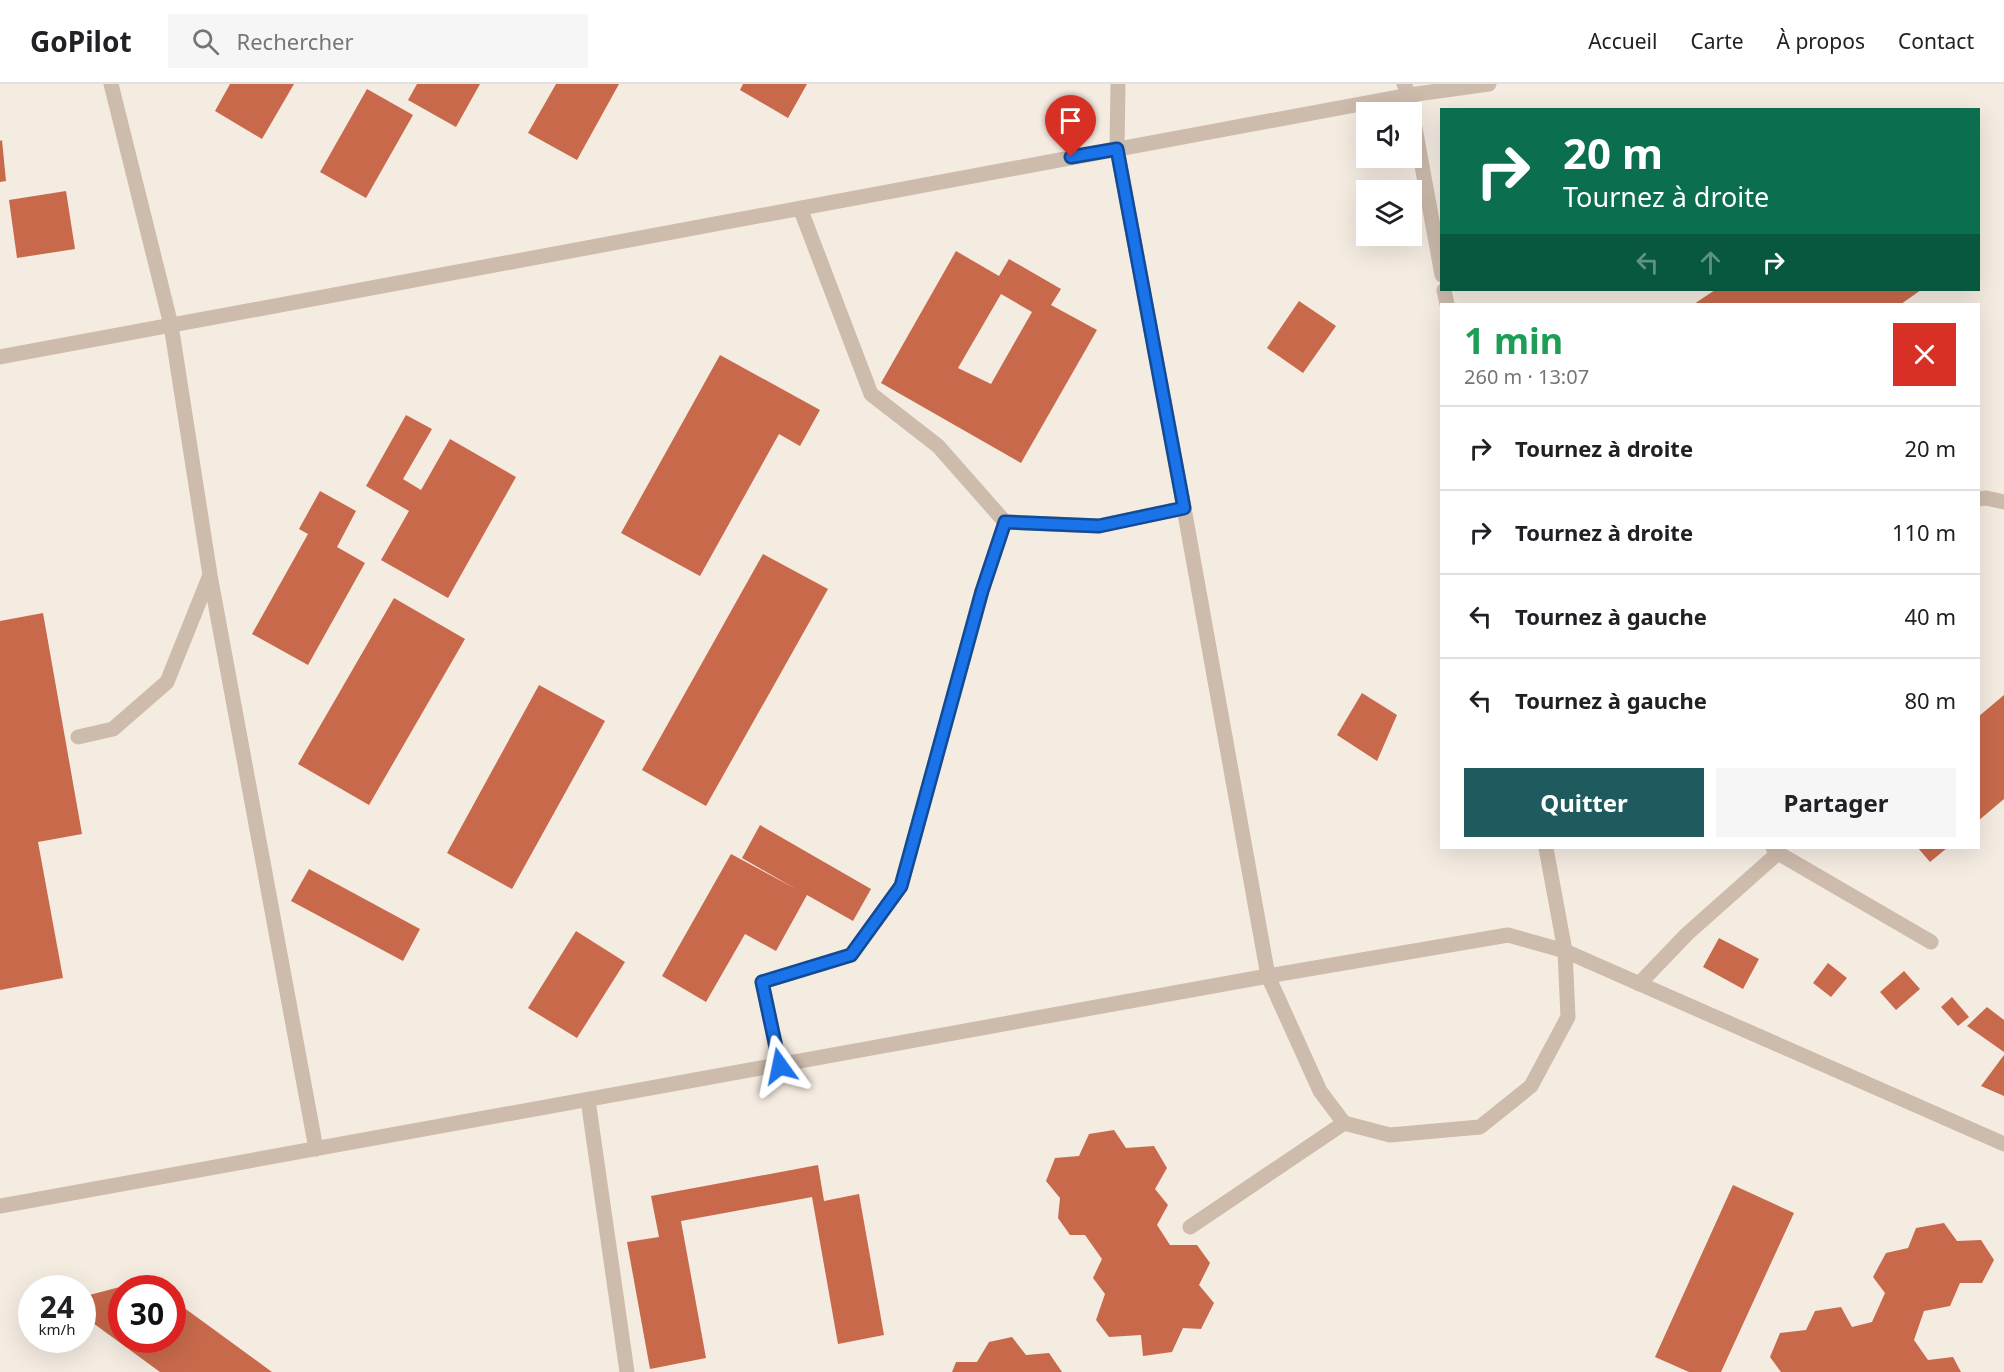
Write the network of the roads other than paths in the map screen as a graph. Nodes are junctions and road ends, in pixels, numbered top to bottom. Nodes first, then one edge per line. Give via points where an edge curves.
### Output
1 (111, 84) edge
2 (1118, 84) edge
3 (1489, 84) edge
4 (1407, 89) edge
5 (1117, 149) junction
6 (800, 208) junction
7 (1440, 263) edge
8 (171, 325) junction
9 (0, 357) edge
10 (1980, 499) edge
11 (2004, 502) edge
12 (1184, 508) junction
13 (1005, 522) junction
14 (210, 575) junction
15 (78, 736) dead end
16 (1546, 849) edge
17 (1775, 850) edge
18 (1931, 942) dead end
19 (1565, 951) junction
20 (1268, 976) junction
21 (1639, 984) junction
22 (780, 1066) junction
23 (588, 1100) junction
24 (1344, 1123) junction
25 (2004, 1144) edge
26 (316, 1149) junction
27 (0, 1206) edge
28 (1190, 1227) dead end
29 (627, 1372) edge

1 - 8 street
2 - 5 street
3 - 4 street
4 - 5 street
4 - 7 street
5 - 6 street
5 - 12 street
6 - 8 street
6 - 13 street via 871,394 938,446
8 - 9 street
8 - 14 street
10 - 11 street
12 - 13 street via 1099,526
12 - 20 street
13 - 22 street via 982,591 901,886 851,955 762,982
14 - 15 street via 167,682 112,729
14 - 26 street
16 - 19 street
17 - 18 street
17 - 21 street
19 - 20 street via 1508,935
19 - 21 street
19 - 24 street via 1568,1017 1531,1086 1480,1127 1390,1135
20 - 22 street
20 - 24 street via 1320,1091
21 - 25 street
22 - 23 street
23 - 26 street
23 - 29 street
24 - 28 street
26 - 27 street

